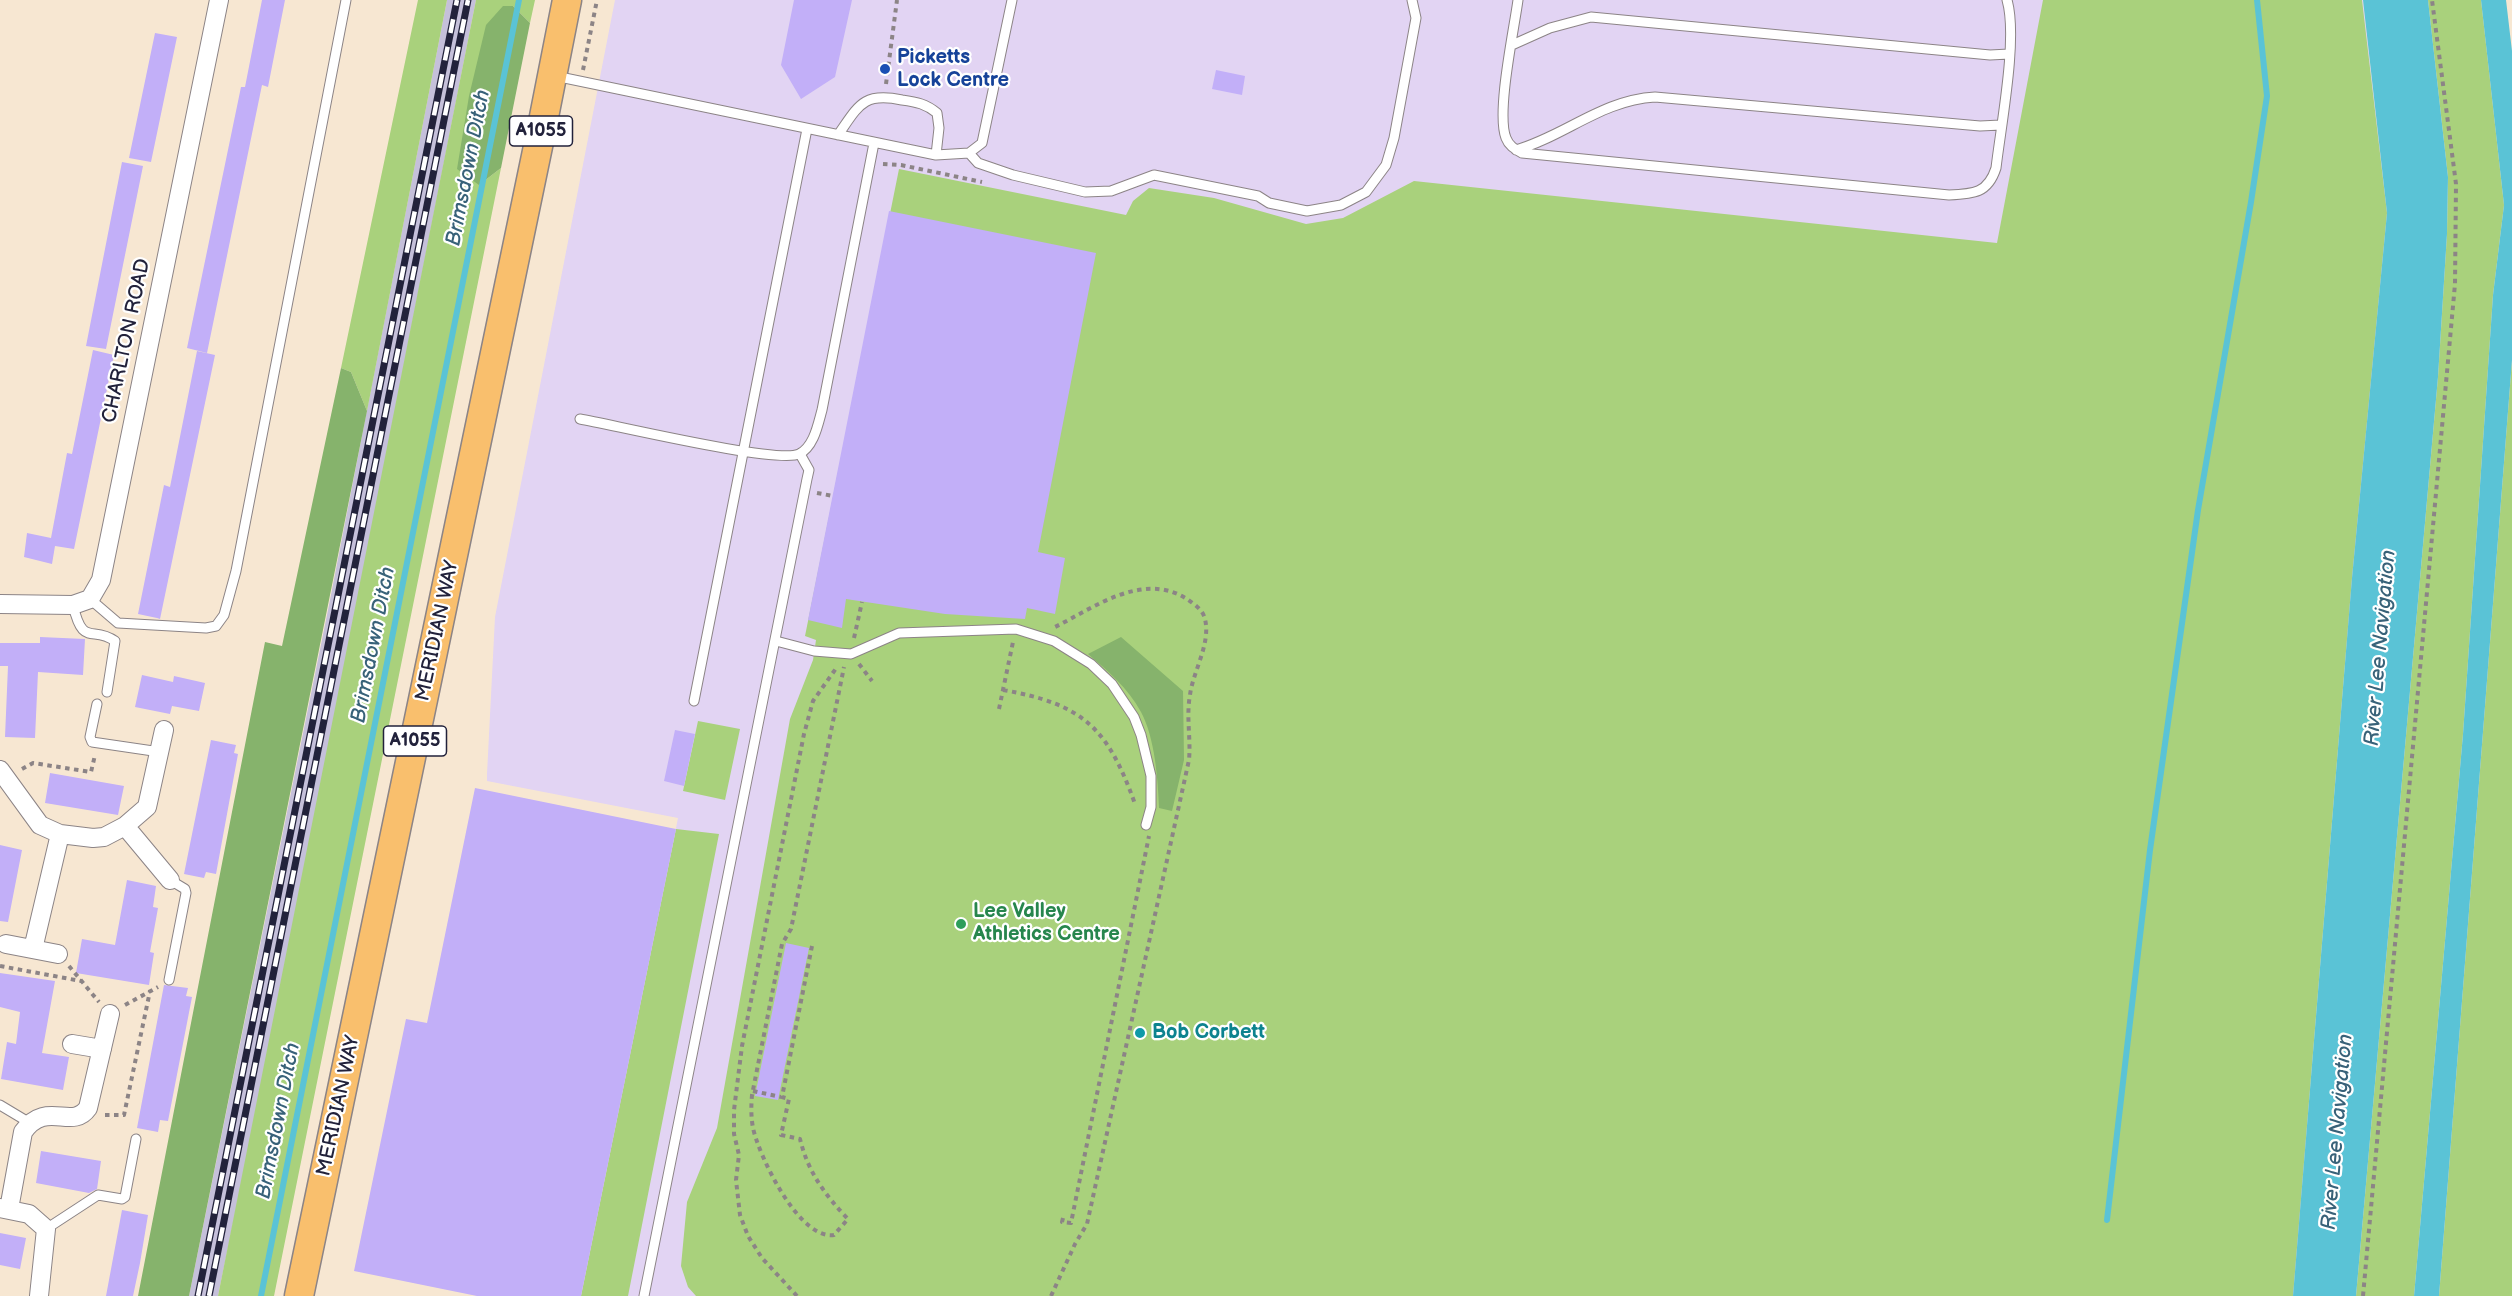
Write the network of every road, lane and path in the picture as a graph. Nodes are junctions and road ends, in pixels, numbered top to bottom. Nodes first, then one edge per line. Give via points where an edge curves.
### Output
1 (219, 0) edge
2 (346, 0) edge
3 (567, 0) edge
4 (597, 0) edge
5 (897, 0) edge
6 (1012, 0) edge
7 (1412, 0) edge
8 (1518, 0) edge
9 (2015, 0) edge
10 (2432, 0) edge
11 (2008, 4) edge
12 (588, 44) dead end
13 (1512, 45) junction
14 (2009, 54) junction
15 (552, 75) junction
16 (884, 96) junction
17 (2001, 126) junction
18 (807, 129) junction
19 (838, 135) junction
20 (874, 143) junction
21 (1516, 150) junction
22 (969, 153) junction
23 (936, 155) junction
24 (580, 419) dead end
25 (744, 451) junction
26 (800, 454) junction
27 (82, 602) junction
28 (862, 602) dead end
29 (0, 604) edge
30 (1054, 628) dead end
31 (1014, 640) dead end
32 (776, 641) junction
33 (851, 654) junction
34 (835, 669) dead end
35 (842, 670) dead end
36 (867, 672) dead end
37 (872, 681) dead end
38 (1003, 690) junction
39 (107, 692) dead end
40 (694, 701) dead end
41 (97, 704) dead end
42 (999, 709) dead end
43 (164, 730) dead end
44 (97, 744) junction
45 (160, 752) junction
46 (3, 773) edge
47 (1146, 825) junction
48 (125, 826) junction
49 (60, 834) junction
50 (170, 880) joint
51 (6, 944) dead end
52 (812, 946) dead end
53 (33, 949) junction
54 (58, 954) joint
55 (0, 966) edge
56 (169, 980) joint
57 (81, 981) junction
58 (150, 991) junction
59 (110, 1014) junction
60 (72, 1044) dead end
61 (102, 1049) junction
62 (753, 1091) junction
63 (782, 1097) junction
64 (0, 1105) edge
65 (83, 1115) junction
66 (30, 1123) junction
67 (136, 1139) dead end
68 (4, 1209) edge
69 (1063, 1218) dead end
70 (46, 1229) junction
71 (39, 1296) edge
72 (299, 1296) edge
73 (644, 1296) edge
74 (797, 1296) edge
75 (1051, 1296) edge
76 (2363, 1296) edge

1 - 27 street, CHARLTON ROAD via 101,580
2 - 27 lane via 236,571 224,615 216,626 206,628 126,625
3 - 15 main road, MERIDIAN WAY / A1055
4 - 12 path
5 - 16 path
6 - 22 lane via 982,143
7 - 22 lane via 1416,18 1386,165 1366,192 1341,205 1307,211 1269,203 1258,196 1154,174 1111,191 1085,192 1012,176 978,163
8 - 13 lane
9 - 11 lane
10 - 76 path via 2456,184 2455,284
11 - 14 lane
13 - 14 lane via 1550,28 1591,17
13 - 21 lane via 1503,108 1505,137
14 - 17 lane
15 - 18 lane
15 - 72 main road, MERIDIAN WAY / A1055
16 - 19 lane via 868,99 856,109
16 - 23 lane via 926,104 937,113
17 - 21 lane via 1655,97 1616,103
17 - 21 lane via 1992,181 1969,194 1949,195
18 - 19 lane
18 - 25 lane
19 - 20 lane
20 - 23 lane
20 - 26 lane via 822,410 811,443
22 - 23 lane
24 - 25 lane
25 - 26 lane
25 - 40 lane
26 - 32 lane via 809,470
27 - 29 street
27 - 39 lane via 77,623 91,635 115,641
28 - 33 path
30 - 75 path via 1122,594 1152,587 1172,591 1197,606 1205,617 1206,632 1190,693 1189,760 1087,1224
31 - 38 path
32 - 33 lane via 814,651
32 - 73 lane
33 - 47 lane via 899,633 1016,629 1072,650 1112,684 1134,717 1151,776 1151,807
34 - 74 path via 813,701 804,734 742,1046 734,1110 740,1215 762,1258
35 - 62 path via 791,929 782,944
36 - 37 path
38 - 42 path
38 - 47 path via 1052,700 1091,726 1117,758 1141,824
41 - 44 lane via 90,737
43 - 45 street
44 - 45 lane
44 - 46 path via 91,772 33,763
45 - 48 street via 147,807
46 - 49 street via 40,825
47 - 69 path via 1151,826 1071,1223 1062,1222
48 - 49 street via 104,837
48 - 50 street
49 - 53 street
50 - 56 lane via 186,893
51 - 53 street
52 - 63 path
53 - 54 street
54 - 57 path
55 - 57 path
56 - 58 path
57 - 59 path
58 - 59 path
58 - 65 path via 124,1115
59 - 61 street
60 - 61 street
61 - 65 street
62 - 63 path
62 - 63 path via 753,1130 771,1174 811,1228 834,1235 848,1219 820,1187 800,1139 781,1135 789,1097
64 - 66 lane
65 - 66 street via 47,1115
66 - 68 street via 23,1132
67 - 70 lane via 125,1197 98,1195
68 - 70 street via 29,1214
70 - 71 street

